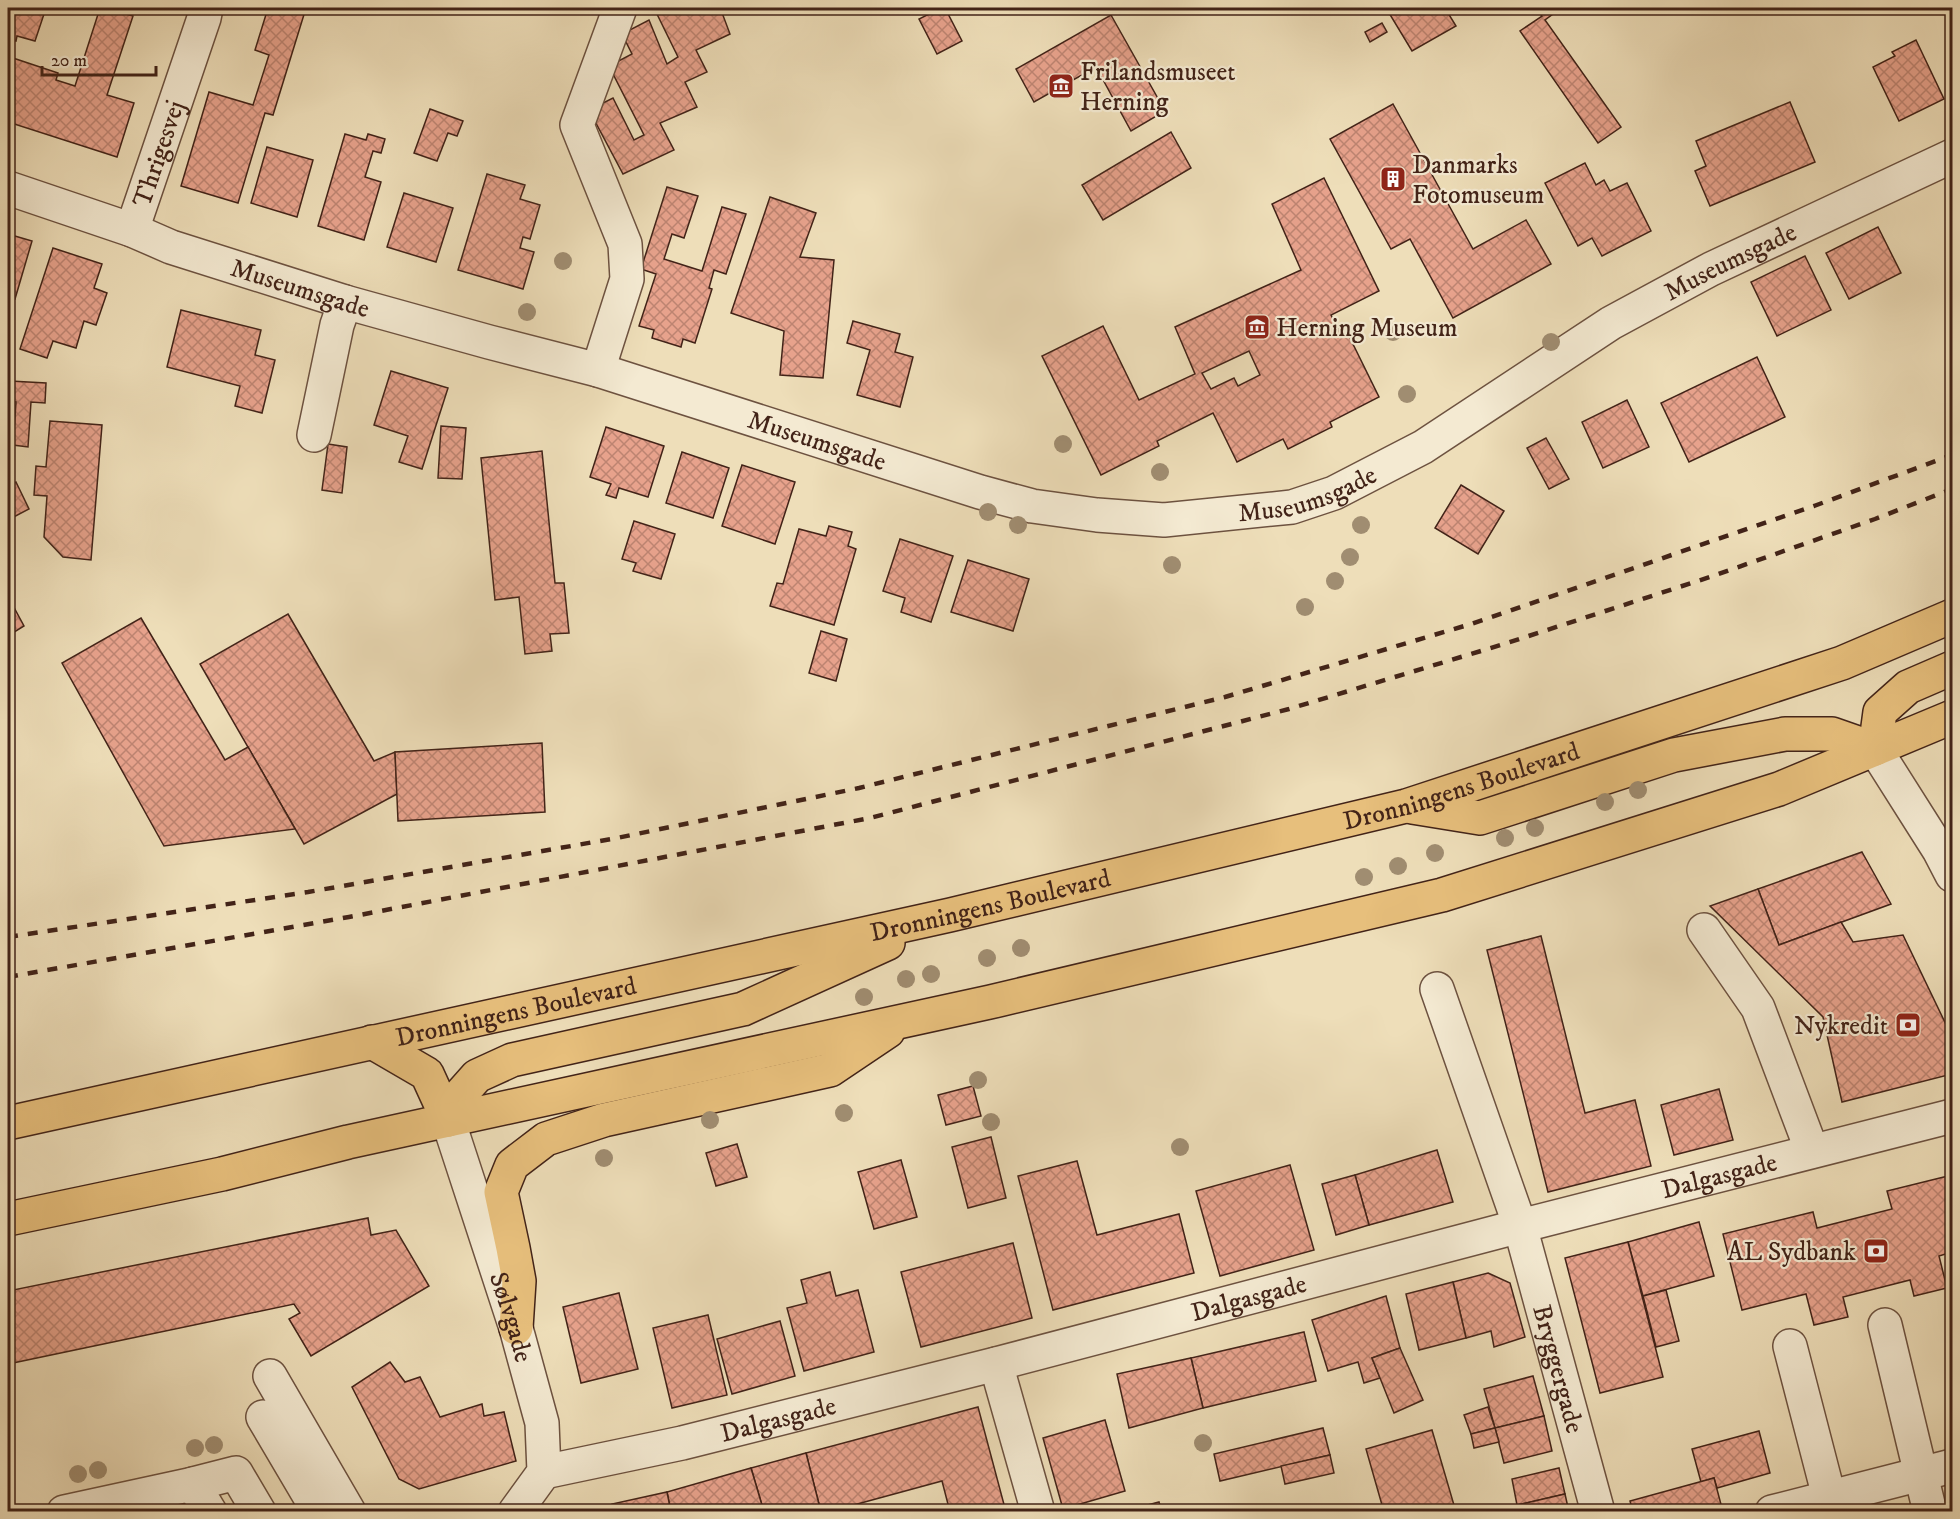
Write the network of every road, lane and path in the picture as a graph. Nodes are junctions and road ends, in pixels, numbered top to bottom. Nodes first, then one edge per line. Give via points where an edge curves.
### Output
1 (206, 8) edge
2 (620, 8) edge
3 (1953, 156) edge
4 (8, 188) edge
5 (132, 230) junction
6 (345, 302) junction
7 (598, 370) junction
8 (314, 435) dead end
9 (1953, 616) edge
10 (1953, 668) edge
11 (1953, 717) edge
12 (1875, 749) junction
13 (1406, 806) junction
14 (1953, 875) edge
15 (950, 915) junction
16 (1704, 930) dead end
17 (1437, 989) dead end
18 (902, 1022) junction
19 (372, 1042) junction
20 (1953, 1116) edge
21 (448, 1120) junction
22 (8, 1123) edge
23 (1812, 1151) junction
24 (8, 1219) edge
25 (1520, 1226) junction
26 (1885, 1325) dead end
27 (516, 1328) junction
28 (1790, 1346) dead end
29 (996, 1364) junction
30 (270, 1376) dead end
31 (263, 1417) dead end
32 (1953, 1466) edge
33 (544, 1472) junction
34 (1921, 1474) junction
35 (193, 1484) junction
36 (1831, 1504) edge
37 (64, 1512) edge
38 (210, 1512) edge
39 (259, 1512) edge
40 (320, 1512) edge
41 (349, 1512) edge
42 (515, 1512) edge
43 (1038, 1512) edge
44 (1598, 1512) edge
45 (1772, 1512) edge
46 (1930, 1512) edge

1 - 5 street, Thrigesvej
2 - 7 street via 577,124 625,244 627,279
3 - 7 street, Museumsgade via 1711,269 1611,323 1423,447 1334,494 1292,507 1164,520 1032,506
4 - 5 street, Museumsgade
5 - 6 street, Museumsgade via 171,247
6 - 7 street, Museumsgade
6 - 8 street via 336,325
9 - 13 main road, Dronningens Boulevard via 1842,663
10 - 12 main road via 1908,687 1880,712
11 - 12 main road
12 - 13 main road via 1832,734 1785,734 1674,754 1480,818
12 - 14 street
12 - 18 main road via 1779,789 1442,895
13 - 15 main road, Dronningens Boulevard
15 - 19 main road, Dronningens Boulevard
15 - 21 main road via 743,1009 512,1060 477,1076 461,1094
16 - 23 street via 1758,1008
17 - 25 street, Bryggergade
18 - 21 main road
18 - 27 main road via 830,1070 604,1120 546,1140 512,1165 501,1192 519,1281
19 - 21 main road via 427,1074
19 - 22 main road, Dronningens Boulevard
20 - 23 street, Dalgasgade
21 - 24 main road via 222,1174
21 - 27 street, Sølvgade
23 - 25 street, Dalgasgade
25 - 29 street, Dalgasgade
25 - 44 street, Bryggergade
26 - 34 street
27 - 33 street, Sølvgade via 542,1423
28 - 36 street
29 - 33 street, Dalgasgade via 682,1443
29 - 43 street
30 - 41 street
31 - 40 street
32 - 34 street
33 - 42 street
34 - 36 street
34 - 46 street
35 - 37 street
35 - 38 street
35 - 39 street via 236,1473
36 - 45 street

